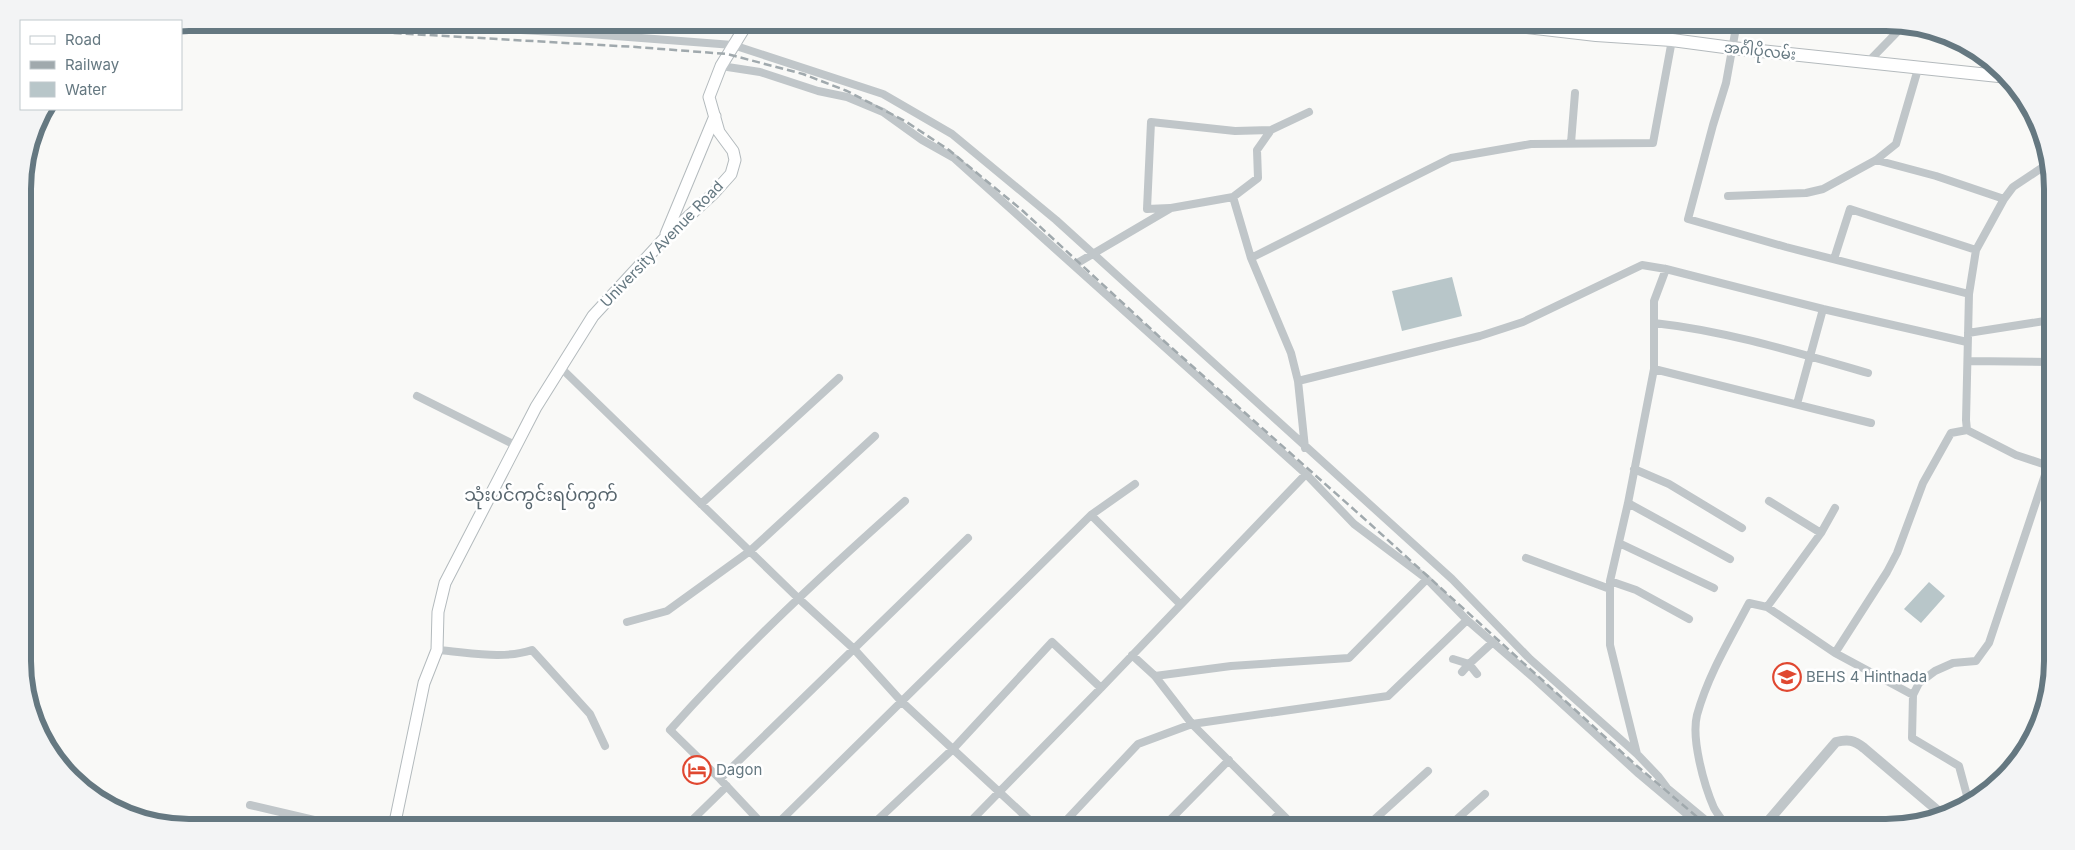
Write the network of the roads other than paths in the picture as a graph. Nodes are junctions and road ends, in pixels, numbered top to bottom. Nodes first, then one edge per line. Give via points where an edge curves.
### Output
1 (539, 31) edge
2 (742, 31) edge
3 (1557, 31) edge
4 (1672, 31) edge
5 (1735, 31) edge
6 (1897, 32) edge
7 (1672, 40) junction
8 (733, 45) junction
9 (1732, 48) junction
10 (1868, 63) junction
11 (721, 66) junction
12 (1918, 68) junction
13 (1997, 76) edge
14 (1576, 93) dead end
15 (1309, 112) dead end
16 (715, 116) junction
17 (1271, 130) junction
18 (1571, 143) junction
19 (1876, 160) junction
20 (2042, 168) edge
21 (1728, 196) dead end
22 (1233, 197) junction
23 (2004, 198) junction
24 (1171, 208) junction
25 (664, 239) junction
26 (1976, 250) junction
27 (1094, 254) junction
28 (1251, 258) junction
29 (1834, 259) junction
30 (1074, 265) junction
31 (1666, 269) junction
32 (1969, 294) junction
33 (1823, 309) junction
34 (2044, 321) edge
35 (1654, 323) junction
36 (1968, 333) junction
37 (1967, 342) junction
38 (1810, 356) junction
39 (1968, 361) junction
40 (2044, 362) edge
41 (560, 367) junction
42 (1654, 369) junction
43 (1868, 373) dead end
44 (839, 378) dead end
45 (1298, 381) junction
46 (417, 396) dead end
47 (1797, 404) junction
48 (1871, 423) dead end
49 (1967, 430) junction
50 (875, 436) dead end
51 (515, 445) junction
52 (1305, 448) junction
53 (2044, 465) edge
54 (1634, 469) junction
55 (1306, 474) junction
56 (1136, 484) dead end
57 (2044, 484) edge
58 (905, 501) dead end
59 (1769, 501) dead end
60 (1628, 503) junction
61 (701, 504) junction
62 (1835, 508) dead end
63 (1090, 515) junction
64 (1742, 528) dead end
65 (1821, 533) junction
66 (968, 538) dead end
67 (1619, 543) junction
68 (750, 551) junction
69 (1526, 558) dead end
70 (1730, 559) dead end
71 (1428, 579) junction
72 (1610, 585) junction
73 (1714, 588) dead end
74 (798, 598) junction
75 (1180, 604) junction
76 (1767, 607) junction
77 (1689, 619) dead end
78 (1467, 620) junction
79 (628, 622) dead end
80 (1494, 642) junction
81 (854, 648) junction
82 (437, 650) junction
83 (1835, 653) junction
84 (1132, 655) junction
85 (1453, 659) dead end
86 (1469, 664) junction
87 (1462, 672) dead end
88 (1477, 674) dead end
89 (1155, 676) junction
90 (1101, 688) junction
91 (1913, 695) junction
92 (902, 702) junction
93 (1192, 724) junction
94 (605, 746) dead end
95 (954, 748) junction
96 (1637, 754) junction
97 (1228, 760) junction
98 (1428, 771) dead end
99 (720, 779) junction
100 (727, 786) junction
101 (1000, 791) junction
102 (1485, 794) dead end
103 (1967, 796) edge
104 (250, 806) dead end
105 (1937, 810) edge
106 (1280, 813) junction
107 (1068, 818) edge
108 (1171, 818) edge
109 (1275, 818) edge
110 (1286, 818) edge
111 (1376, 818) edge
112 (1458, 818) edge
113 (1692, 818) edge
114 (1703, 818) edge
115 (1721, 818) edge
116 (1771, 818) edge
117 (305, 819) edge
118 (396, 819) edge
119 (693, 819) edge
120 (757, 819) edge
121 (783, 819) edge
122 (879, 819) edge
123 (972, 819) edge
124 (1028, 819) edge

1 - 8 street
2 - 8 main road, University Avenue Road
3 - 7 main road, အင်္ဂါပိုလမ်း
4 - 7 street
5 - 9 street
6 - 10 street
7 - 9 main road, အင်္ဂါပိုလမ်း
7 - 18 street via 1653,143
8 - 11 main road, University Avenue Road
8 - 27 street via 883,94 952,134
9 - 10 main road, အင်္ဂါပိုလမ်း
9 - 29 street via 1726,82 1688,219
10 - 12 main road, အင်္ဂါပိုလမ်း
11 - 16 main road, University Avenue Road via 709,97
11 - 30 street via 760,72 847,97 882,112 954,158
12 - 13 main road, အင်္ဂါပိုလမ်း
12 - 19 street via 1896,144
14 - 18 street
15 - 17 street
16 - 25 main road
16 - 25 main road, University Avenue Road via 719,132 733,150 734,168 714,192
17 - 22 street via 1257,150 1258,178
17 - 24 street via 1234,131 1152,122 1147,209
18 - 28 street via 1531,144 1451,158
19 - 21 street via 1823,189
19 - 23 street
20 - 23 street via 2013,187
22 - 24 street
22 - 28 street
23 - 26 street
24 - 27 street
25 - 41 main road, University Avenue Road via 605,301
26 - 29 street via 1850,209
26 - 32 street
27 - 30 street
27 - 52 street
28 - 45 street via 1291,353
29 - 32 street
30 - 55 street
31 - 33 street
31 - 35 street via 1654,302
31 - 45 street via 1642,265 1523,322 1480,336
32 - 36 street
33 - 37 street
33 - 38 street
34 - 36 street
35 - 38 street via 1695,328
35 - 42 street
36 - 37 street
37 - 39 street
38 - 43 street
38 - 47 street
39 - 40 street
39 - 49 street
41 - 51 main road, University Avenue Road
41 - 61 street
42 - 47 street
42 - 54 street
44 - 61 street
45 - 52 street
46 - 51 street
47 - 48 street
49 - 53 street via 2016,455
49 - 83 street via 1951,433 1923,484 1888,572
50 - 68 street
51 - 82 main road, University Avenue Road via 445,583 438,612
52 - 96 street via 1452,579 1530,659
54 - 60 street
54 - 64 street via 1669,484
55 - 71 street via 1354,524
55 - 75 street
56 - 63 street
57 - 91 street via 1989,643 1976,661 1953,662 1935,671 1919,683
58 - 74 street
59 - 65 street
60 - 67 street
60 - 70 street
61 - 68 street
62 - 65 street
63 - 75 street
63 - 92 street
65 - 76 street
66 - 81 street
67 - 72 street
67 - 73 street
68 - 74 street
68 - 79 street via 666,611
69 - 72 street
71 - 78 street
71 - 89 street via 1349,658 1231,666
72 - 77 street via 1636,590
72 - 96 street via 1610,645
74 - 81 street
74 - 99 street via 670,730
75 - 84 street
76 - 83 street
76 - 115 street via 1749,603 1718,660 1697,715 1695,734 1701,765
78 - 80 street
78 - 93 street via 1388,696
80 - 86 street
80 - 113 street via 1594,735
81 - 92 street
81 - 99 street
82 - 94 street via 504,655 532,650 590,714
82 - 118 main road, University Avenue Road via 424,683
83 - 91 street
84 - 89 street
84 - 90 street
85 - 86 street
86 - 87 street
86 - 88 street
89 - 93 street
90 - 95 street via 1052,642
90 - 101 street
91 - 103 street via 1912,738 1959,766
92 - 95 street
92 - 121 street
93 - 97 street
93 - 107 street via 1138,744
95 - 101 street
95 - 122 street
96 - 114 street via 1667,788
97 - 106 street
97 - 108 street
98 - 111 street
99 - 100 street
100 - 119 street
100 - 120 street
101 - 123 street
101 - 124 street
102 - 112 street
104 - 117 street
105 - 116 street via 1864,748 1846,739 1836,742
106 - 109 street
106 - 110 street

